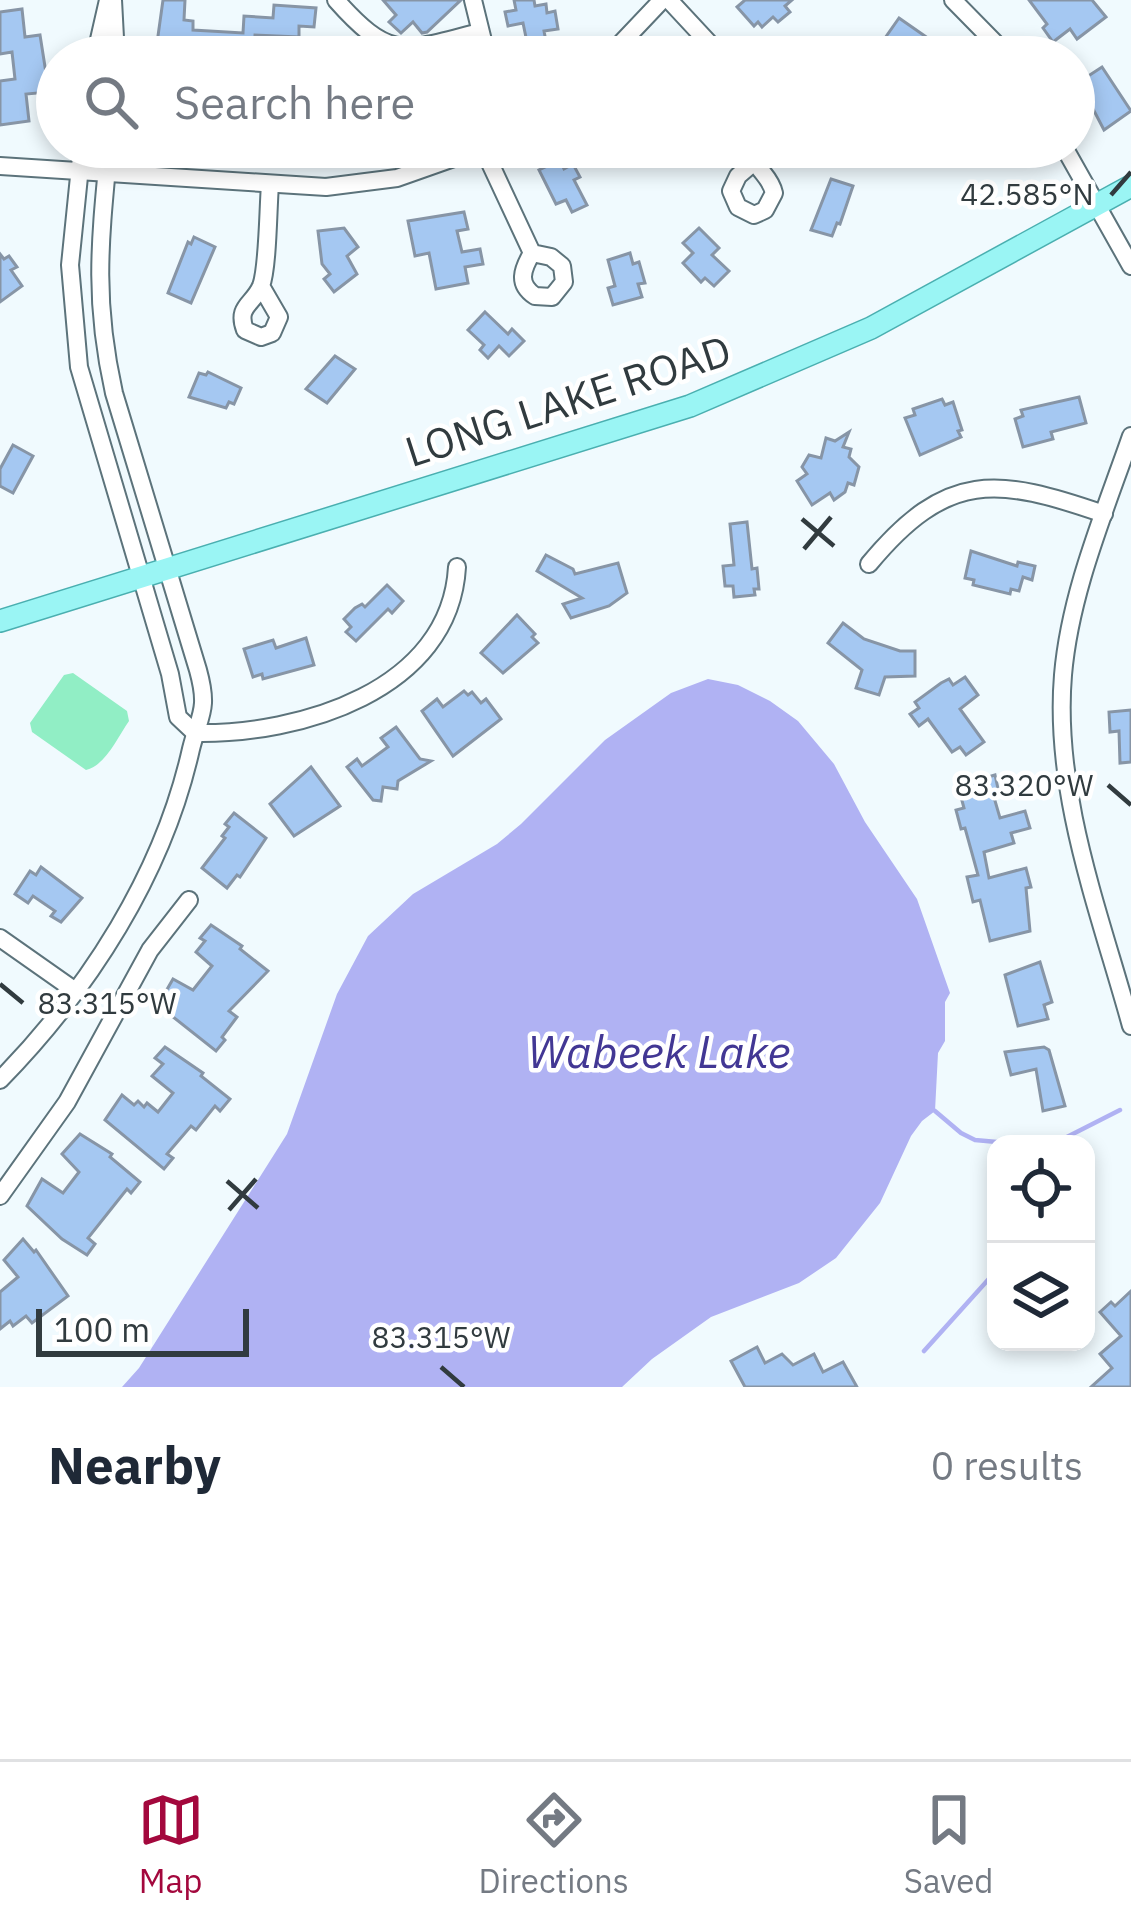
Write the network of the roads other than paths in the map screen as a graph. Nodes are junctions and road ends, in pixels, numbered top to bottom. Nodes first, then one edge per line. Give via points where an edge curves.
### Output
1 (111, 0) edge
2 (336, 0) edge
3 (473, 0) edge
4 (665, 0) edge
5 (953, 0) edge
6 (480, 32) junction
7 (101, 36) edge
8 (114, 36) edge
9 (370, 36) edge
10 (463, 36) edge
11 (481, 36) edge
12 (629, 36) edge
13 (701, 36) edge
14 (988, 36) edge
15 (0, 166) edge
16 (79, 168) edge
17 (107, 168) edge
18 (432, 168) edge
19 (493, 168) edge
20 (1076, 168) edge
21 (79, 172) junction
22 (106, 175) junction
23 (270, 185) junction
24 (1131, 186) edge
25 (1098, 205) junction
26 (532, 253) dead end
27 (1131, 266) edge
28 (261, 286) dead end
29 (1131, 436) edge
30 (1104, 514) junction
31 (869, 564) dead end
32 (167, 567) junction
33 (457, 567) dead end
34 (140, 575) junction
35 (0, 621) edge
36 (195, 733) junction
37 (189, 900) dead end
38 (0, 938) edge
39 (74, 990) junction
40 (1131, 1026) edge
41 (0, 1080) edge
42 (0, 1196) edge

1 - 7 street
1 - 8 street
2 - 9 street
3 - 6 street
4 - 12 street
4 - 13 street
5 - 14 street
6 - 10 street
6 - 11 street
15 - 21 street
16 - 21 street
17 - 22 street
18 - 23 street via 326,187
19 - 26 street
20 - 25 street
21 - 22 street
21 - 34 street via 70,266 79,368
22 - 23 street
22 - 32 street via 97,279 104,351
23 - 28 street
24 - 25 main road, LONG LAKE ROAD
25 - 27 street
25 - 32 main road, LONG LAKE ROAD via 872,328 690,406
29 - 30 street
30 - 31 street via 1021,488 972,490 912,517
30 - 40 street via 1066,650 1062,740 1077,830
32 - 34 main road, LONG LAKE ROAD
32 - 36 street via 203,689 206,707
33 - 36 street via 453,604 436,638 378,687 274,728
34 - 35 main road, LONG LAKE ROAD
34 - 36 street via 178,717
36 - 39 street via 149,873
37 - 42 street via 150,950 68,1102
38 - 39 street
39 - 41 street

